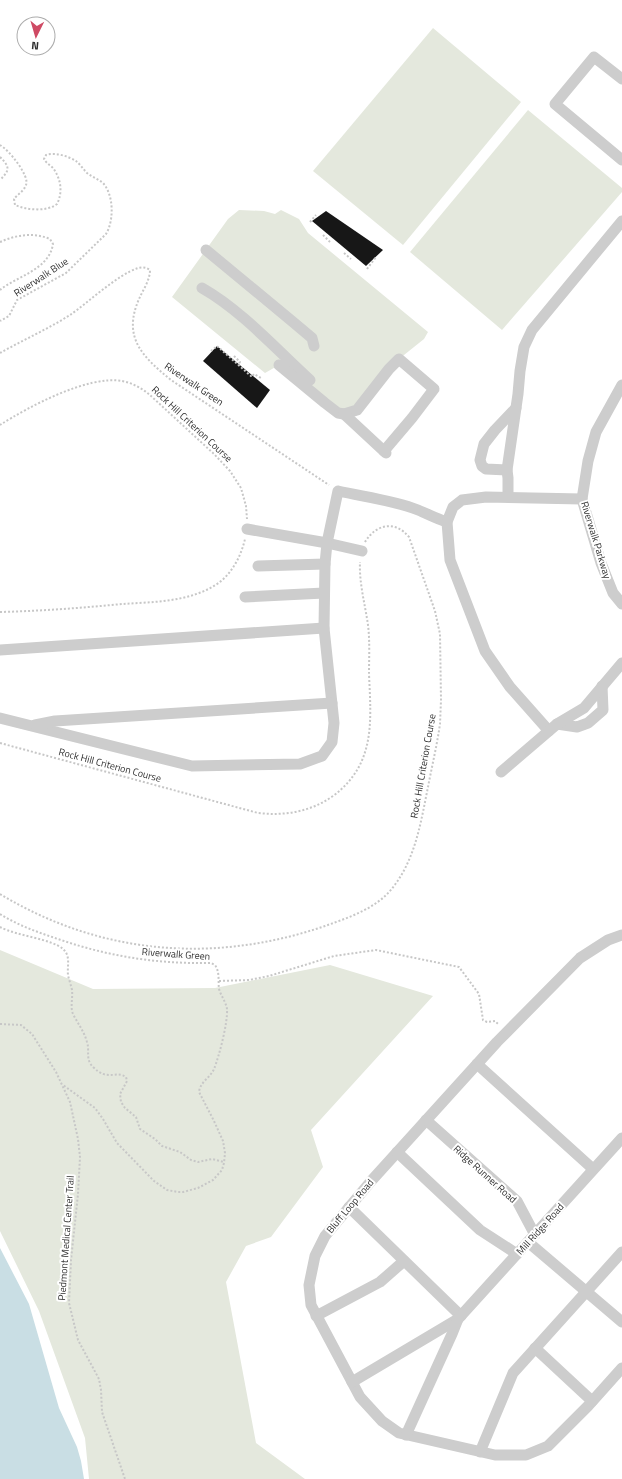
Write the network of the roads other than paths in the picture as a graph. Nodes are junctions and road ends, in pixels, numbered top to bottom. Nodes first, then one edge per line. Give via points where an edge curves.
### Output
1 (622, 80) edge
2 (622, 160) edge
3 (622, 221) edge
4 (206, 250) dead end
5 (202, 288) dead end
6 (314, 346) dead end
7 (279, 365) dead end
8 (309, 381) junction
9 (622, 385) edge
10 (516, 408) junction
11 (344, 414) junction
12 (507, 470) junction
13 (508, 497) junction
14 (582, 499) junction
15 (447, 522) junction
16 (247, 528) road end
17 (327, 543) junction
18 (362, 551) road end
19 (325, 564) junction
20 (258, 566) dead end
21 (324, 593) junction
22 (245, 597) dead end
23 (622, 604) edge
24 (324, 628) junction
25 (0, 650) edge
26 (622, 663) edge
27 (602, 686) junction
28 (332, 704) junction
29 (0, 718) edge
30 (31, 725) junction
31 (553, 728) junction
32 (501, 772) dead end
33 (622, 935) edge
34 (477, 1064) junction
35 (426, 1120) junction
36 (622, 1138) edge
37 (397, 1152) junction
38 (593, 1169) junction
39 (349, 1207) junction
40 (532, 1238) junction
41 (622, 1252) edge
42 (517, 1254) junction
43 (404, 1261) junction
44 (586, 1291) junction
45 (316, 1316) junction
46 (460, 1317) junction
47 (622, 1322) edge
48 (535, 1348) junction
49 (622, 1368) edge
50 (352, 1382) junction
51 (592, 1401) junction
52 (406, 1435) junction
53 (480, 1452) junction

1 - 2 street via 594,57 556,104
3 - 10 street via 532,330 524,347
4 - 6 street via 312,338
5 - 8 street via 216,296 248,323
7 - 8 street
8 - 11 street via 338,413
9 - 14 street, Riverwalk Parkway via 596,432
10 - 12 street
10 - 12 street via 484,444 480,460 486,469
11 - 11 street via 357,410 399,359 434,390 385,452
12 - 13 street
13 - 14 street
13 - 15 street via 462,500 453,507
14 - 23 street, Riverwalk Parkway via 601,563 613,593
15 - 17 street via 393,503 338,492
15 - 31 street via 450,560 485,651 510,687
16 - 17 street
17 - 18 street
17 - 19 street
19 - 20 street
19 - 21 street
21 - 22 street
21 - 24 street
24 - 25 street
24 - 28 street
26 - 27 street
27 - 31 street via 584,708
27 - 31 street via 603,710 588,723 577,727
28 - 30 street via 55,721
28 - 30 street via 332,742 322,756 300,764 192,766
29 - 30 street
31 - 32 street
33 - 34 street, Bluff Loop Road via 608,940 580,958
34 - 35 street, Bluff Loop Road
34 - 38 street
35 - 37 street, Bluff Loop Road
35 - 40 street, Ridge Runner Road via 517,1201
36 - 38 street, Mill Ridge Road
37 - 39 street, Bluff Loop Road
37 - 42 street via 480,1230
38 - 40 street, Mill Ridge Road
39 - 43 street
39 - 45 street, Bluff Loop Road via 325,1236 315,1256 309,1285 311,1306
40 - 42 street, Mill Ridge Road
40 - 44 street, Ridge Runner Road
41 - 44 street
42 - 46 street, Mill Ridge Road
43 - 45 street via 380,1282
43 - 46 street
44 - 47 street, Ridge Runner Road
44 - 48 street
45 - 50 street, Bluff Loop Road
46 - 50 street, Mill Ridge Road
46 - 52 street, Mill Ridge Road
48 - 51 street
48 - 53 street via 513,1373
49 - 51 street, Bluff Loop Road
50 - 52 street, Bluff Loop Road via 360,1397 382,1421
51 - 53 street, Bluff Loop Road via 548,1446 526,1455
52 - 53 street, Bluff Loop Road

